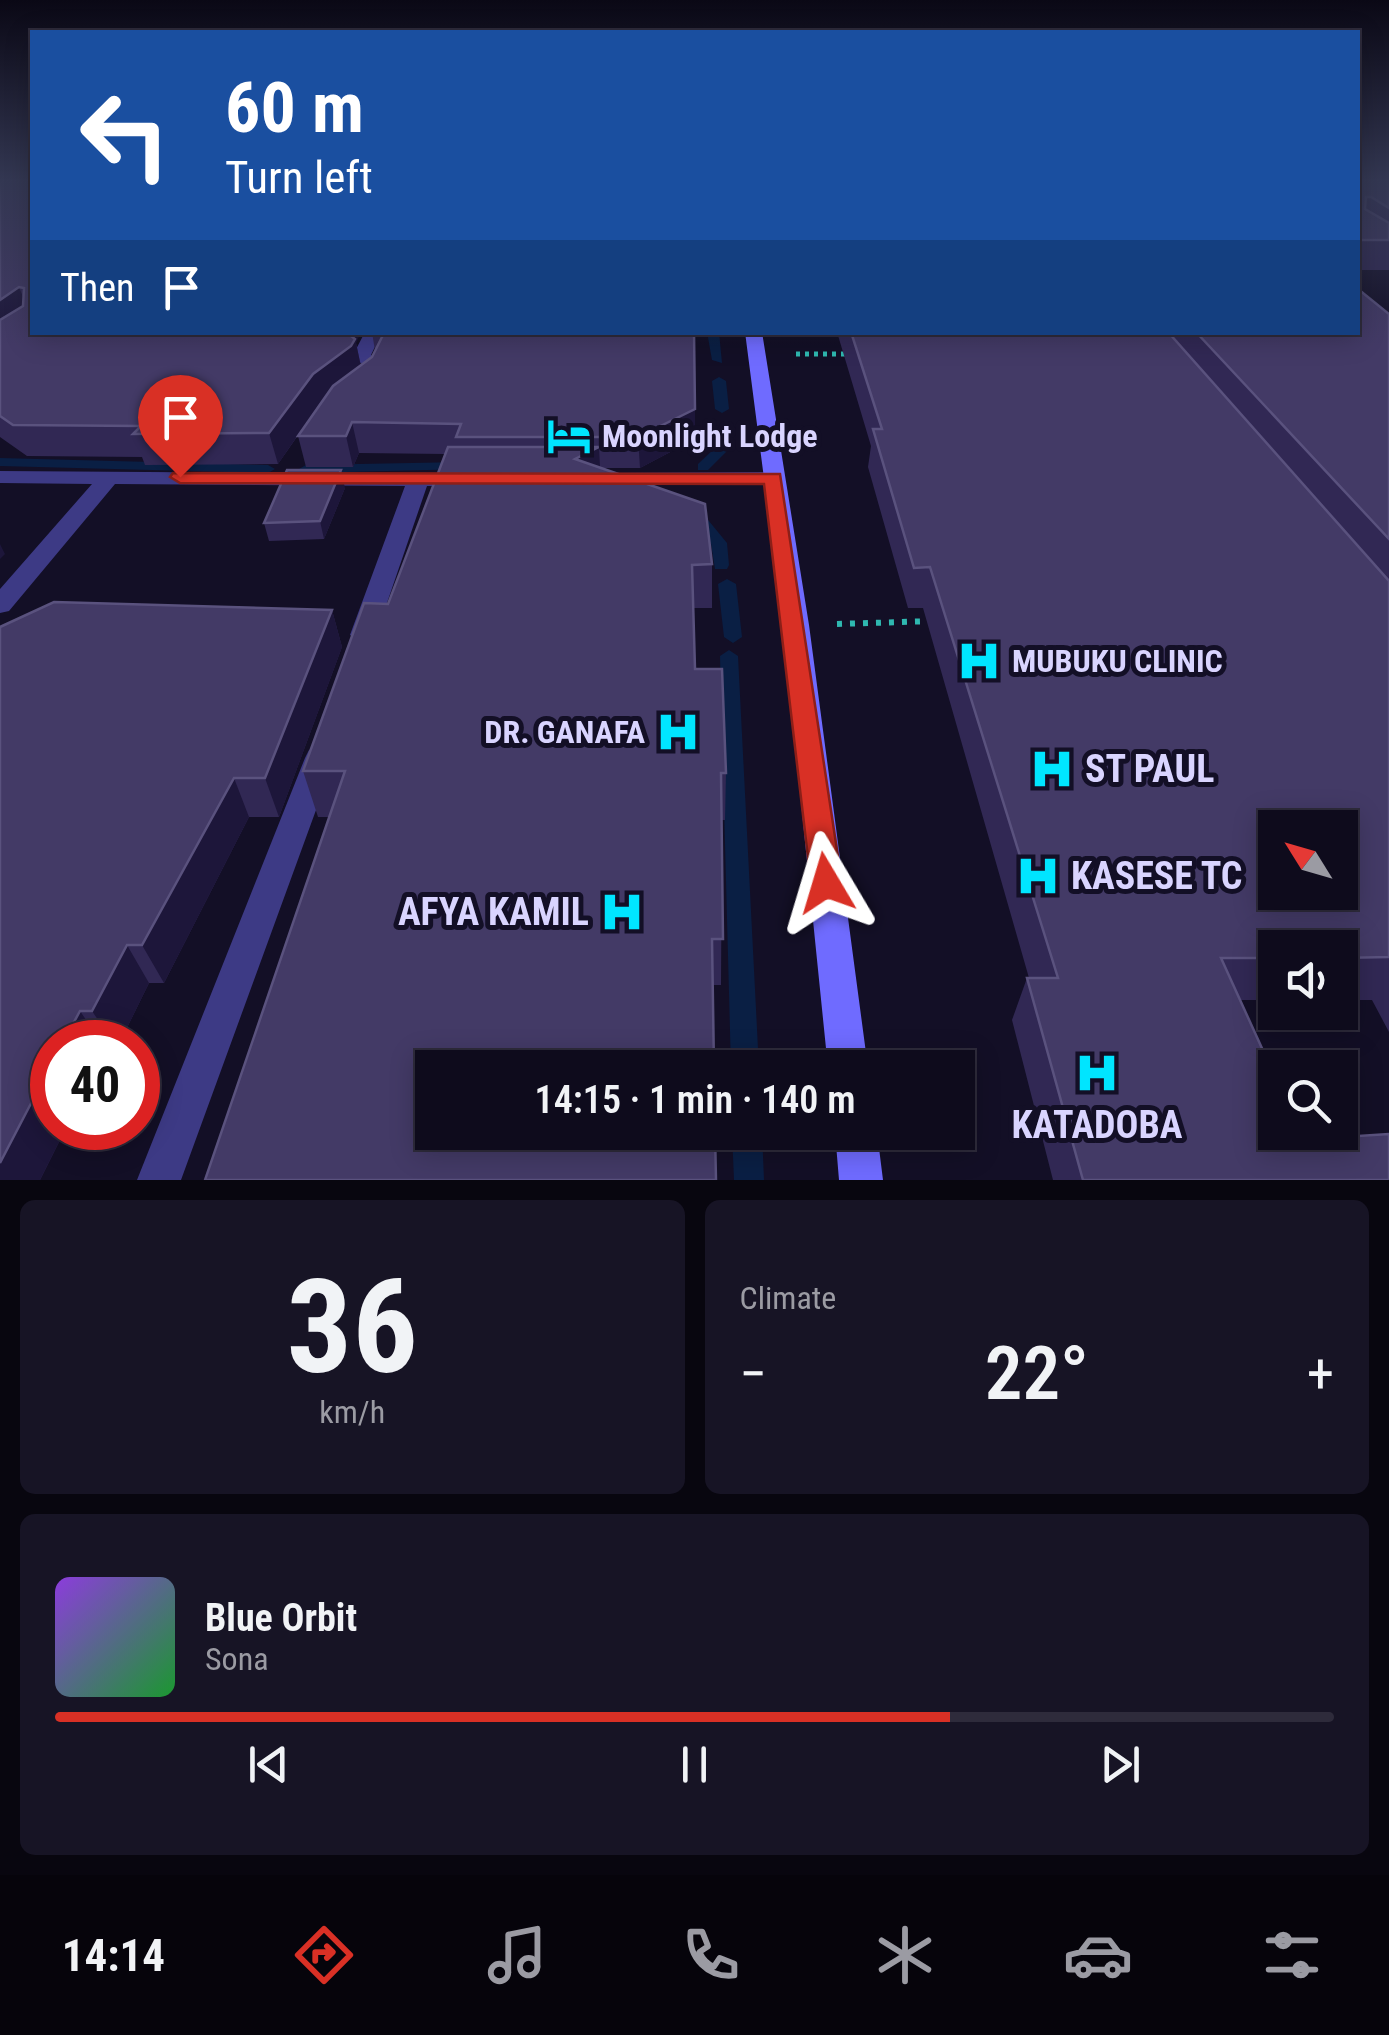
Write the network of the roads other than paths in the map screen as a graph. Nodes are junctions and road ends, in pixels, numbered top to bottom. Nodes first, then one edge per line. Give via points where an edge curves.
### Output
1 (372, 335) edge
2 (754, 343) edge
3 (343, 396) edge
4 (0, 477) edge
5 (110, 477) junction
6 (774, 478) junction
7 (576, 479) edge
8 (418, 480) junction
9 (497, 480) edge
10 (0, 605) edge
11 (354, 659) edge
12 (329, 731) edge
13 (846, 1050) edge
14 (858, 1150) edge
15 (159, 1180) edge
16 (861, 1180) edge

1 - 3 street via 361,357 376,364 368,380
2 - 6 street
4 - 5 street
5 - 8 street via 288,470
5 - 10 street
6 - 7 street
6 - 13 street
8 - 9 street
8 - 11 street
12 - 15 street
14 - 16 street

